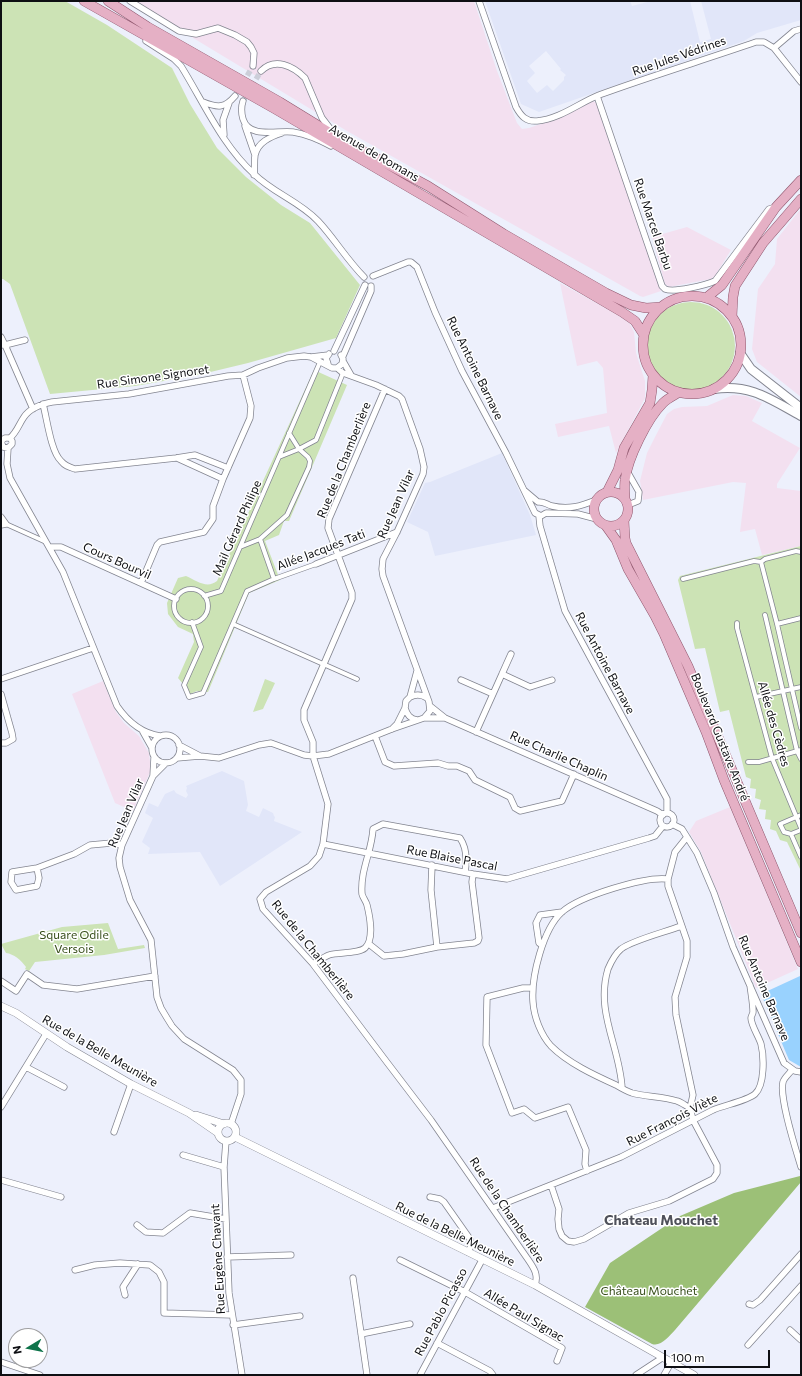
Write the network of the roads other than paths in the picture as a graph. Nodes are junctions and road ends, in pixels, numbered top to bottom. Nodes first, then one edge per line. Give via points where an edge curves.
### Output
1 (84, 1) edge
2 (108, 1) edge
3 (130, 1) edge
4 (479, 1) edge
5 (100, 11) junction
6 (801, 29) edge
7 (774, 48) junction
8 (253, 66) tunnel mouth
9 (261, 71) tunnel mouth
10 (801, 82) edge
11 (235, 96) dead end
12 (598, 96) junction
13 (243, 101) tunnel mouth
14 (203, 102) junction
15 (229, 103) junction
16 (244, 123) junction
17 (286, 132) junction
18 (337, 137) junction
19 (225, 139) junction
20 (255, 156) junction
21 (356, 156) junction
22 (254, 175) junction
23 (801, 180) edge
24 (801, 199) edge
25 (734, 262) junction
26 (374, 276) junction
27 (364, 277) junction
28 (368, 285) junction
29 (706, 298) junction
30 (661, 307) junction
31 (732, 317) junction
32 (644, 335) junction
33 (1, 336) edge
34 (25, 340) dead end
35 (3, 345) edge
36 (334, 351) junction
37 (740, 353) junction
38 (328, 355) junction
39 (311, 357) junction
40 (343, 359) junction
41 (320, 362) junction
42 (328, 364) junction
43 (337, 368) junction
44 (343, 373) junction
45 (243, 375) junction
46 (351, 375) junction
47 (652, 375) junction
48 (385, 389) junction
49 (714, 390) junction
50 (678, 393) junction
51 (43, 404) junction
52 (33, 408) junction
53 (801, 408) edge
54 (801, 416) edge
55 (289, 433) junction
56 (10, 438) junction
57 (1, 441) edge
58 (8, 448) junction
59 (299, 449) junction
60 (279, 457) junction
61 (176, 458) junction
62 (228, 468) junction
63 (627, 470) junction
64 (223, 479) junction
65 (525, 490) junction
66 (607, 492) junction
67 (596, 500) junction
68 (538, 502) junction
69 (626, 502) junction
70 (546, 505) junction
71 (533, 507) junction
72 (546, 513) junction
73 (539, 516) junction
74 (1, 517) edge
75 (597, 519) junction
76 (624, 520) junction
77 (4, 524) edge
78 (606, 526) junction
79 (397, 532) junction
80 (260, 539) junction
81 (48, 544) junction
82 (240, 548) junction
83 (799, 552) edge
84 (338, 555) junction
85 (761, 562) junction
86 (316, 564) joint
87 (274, 579) junction
88 (683, 579) dead end
89 (140, 583) junction
90 (204, 596) junction
91 (176, 599) junction
92 (765, 616) dead end
93 (801, 618) edge
94 (192, 622) junction
95 (737, 623) dead end
96 (233, 624) junction
97 (777, 624) junction
98 (93, 648) junction
99 (511, 654) dead end
100 (323, 665) junction
101 (417, 671) junction
102 (502, 674) junction
103 (1, 679) edge
104 (357, 679) dead end
105 (462, 680) dead end
106 (552, 680) dead end
107 (801, 687) edge
108 (792, 689) junction
109 (783, 691) junction
110 (1, 694) edge
111 (493, 694) junction
112 (410, 697) junction
113 (756, 697) junction
114 (427, 698) junction
115 (430, 706) junction
116 (405, 708) junction
117 (424, 718) junction
118 (445, 718) junction
119 (418, 720) junction
120 (801, 728) edge
121 (392, 729) junction
122 (143, 732) junction
123 (476, 732) junction
124 (160, 736) junction
125 (375, 736) junction
126 (1, 744) edge
127 (179, 745) junction
128 (152, 748) junction
129 (799, 750) edge
130 (200, 756) junction
131 (313, 756) junction
132 (154, 758) junction
133 (177, 758) junction
134 (772, 758) junction
135 (801, 759) edge
136 (748, 762) dead end
137 (166, 764) junction
138 (574, 774) junction
139 (153, 776) junction
140 (665, 814) junction
141 (799, 816) edge
142 (672, 824) junction
143 (663, 826) junction
144 (801, 829) edge
145 (791, 834) junction
146 (687, 837) junction
147 (323, 844) junction
148 (122, 845) junction
149 (368, 852) junction
150 (801, 857) edge
151 (432, 865) junction
152 (37, 868) junction
153 (465, 872) junction
154 (473, 874) junction
155 (668, 879) junction
156 (562, 912) junction
157 (681, 926) junction
158 (801, 933) edge
159 (369, 944) junction
160 (542, 945) junction
161 (437, 947) junction
162 (801, 962) edge
163 (313, 964) junction
164 (155, 976) junction
165 (1, 981) edge
166 (750, 985) junction
167 (534, 988) junction
168 (1, 1006) edge
169 (46, 1034) junction
170 (26, 1066) junction
171 (792, 1070) junction
172 (801, 1072) edge
173 (131, 1084) junction
174 (64, 1088) dead end
175 (622, 1088) junction
176 (1, 1105) edge
177 (690, 1108) junction
178 (189, 1113) junction
179 (693, 1120) junction
180 (227, 1124) junction
181 (114, 1132) dead end
182 (218, 1133) junction
183 (235, 1137) junction
184 (226, 1142) junction
185 (183, 1155) dead end
186 (224, 1167) junction
187 (801, 1167) edge
188 (587, 1171) junction
189 (1, 1180) edge
190 (551, 1185) junction
191 (61, 1197) dead end
192 (430, 1197) dead end
193 (493, 1208) junction
194 (226, 1219) junction
195 (137, 1226) dead end
196 (468, 1252) junction
197 (801, 1254) edge
198 (291, 1255) dead end
199 (227, 1257) junction
200 (400, 1260) dead end
201 (482, 1260) junction
202 (138, 1264) junction
203 (75, 1270) dead end
204 (353, 1278) dead end
205 (535, 1285) junction
206 (801, 1286) edge
207 (464, 1292) junction
208 (125, 1295) dead end
209 (749, 1304) dead end
210 (232, 1315) junction
211 (300, 1316) dead end
212 (410, 1324) dead end
213 (234, 1325) junction
214 (790, 1330) dead end
215 (361, 1334) junction
216 (801, 1340) edge
217 (437, 1343) junction
218 (748, 1344) dead end
219 (662, 1358) junction
220 (557, 1361) dead end
221 (1, 1362) edge
222 (671, 1362) junction
223 (40, 1375) edge
224 (242, 1375) edge
225 (367, 1375) edge
226 (420, 1375) edge
227 (493, 1375) edge
228 (636, 1375) edge
229 (664, 1375) edge
230 (694, 1375) edge

1 - 5 main road, Avenue de Romans
2 - 18 main road, Avenue de Romans
3 - 8 street via 179,31 196,34 218,28 229,32 251,47 254,53
4 - 12 street, Rue Jules Védrines via 516,107 522,117 532,121 544,120
5 - 14 street via 177,61
5 - 21 main road, Avenue de Romans
6 - 7 street via 794,31
7 - 10 street
7 - 12 street, Rue Jules Védrines via 764,42 756,42
9 - 18 street via 265,67 280,63 300,73 305,78 322,118
11 - 15 street
12 - 25 street, Rue Marcel Barbu via 664,289 671,290 711,282
13 - 16 street via 241,111
14 - 15 street via 217,107
14 - 19 street
15 - 19 street via 223,120
16 - 17 street via 255,131
16 - 20 street
17 - 20 street via 262,143 257,148
17 - 21 street via 305,134
18 - 30 main road, Avenue de Romans via 428,186 504,234 619,300 638,307
19 - 22 street
20 - 22 street
21 - 32 main road, Avenue de Romans via 622,312 635,321
22 - 27 street via 317,220
23 - 25 main road via 776,207
24 - 31 main road via 763,243 735,286
25 - 29 main road via 722,285
26 - 27 street via 370,274
26 - 28 street via 374,283
26 - 65 street, Rue Antoine Barnave via 408,262 417,267 462,371
27 - 28 street via 363,281
28 - 36 street
28 - 40 street via 371,291
29 - 30 main road via 682,297 671,300
29 - 31 main road via 720,305
30 - 32 main road via 652,316
31 - 37 main road via 740,334
32 - 47 main road via 643,352
33 - 35 street
34 - 35 street
35 - 52 street
36 - 38 street
36 - 40 street via 339,352
37 - 49 main road via 734,370
37 - 53 main road via 751,369
38 - 39 street, Rue Simone Signoret
38 - 42 street
39 - 41 street
39 - 45 street, Rue Simone Signoret via 287,358
40 - 43 street via 341,366
40 - 46 street
41 - 42 street
41 - 55 street, Mail Gérard Philipe
42 - 43 street via 332,368
43 - 44 street, Rue Jean Vilar
44 - 46 street, Rue Jean Vilar
44 - 59 street via 316,440
45 - 51 street, Rue Simone Signoret via 129,394
45 - 62 street via 251,406 250,418
46 - 48 street, Rue Jean Vilar
47 - 50 main road via 668,389
47 - 66 main road via 650,403 624,448 618,470
48 - 79 street, Rue Jean Vilar via 402,399 424,467
48 - 84 street, Rue de la Chamberlière via 329,519 328,528
49 - 50 main road via 700,394
49 - 54 main road via 748,390
50 - 63 main road, Boulevard Gustave André via 663,403 656,413
51 - 52 street, Rue Simone Signoret
51 - 61 street via 55,453 67,466 75,469
52 - 56 street, Rue Simone Signoret
55 - 59 street
55 - 60 street, Mail Gérard Philipe
56 - 57 street
56 - 58 street via 12,444
57 - 58 street via 3,446
58 - 81 street via 8,471
59 - 60 street
59 - 80 street via 308,457 309,467 288,515
60 - 82 street, Mail Gérard Philipe
61 - 62 street via 195,455
61 - 64 street
62 - 64 street
63 - 69 main road, Boulevard Gustave André
63 - 69 street via 639,492 638,501
64 - 89 street via 209,526 204,532 160,542
65 - 68 street
65 - 71 street, Rue Antoine Barnave
66 - 67 main road
66 - 69 main road via 620,494
67 - 70 street via 569,508
67 - 75 main road via 594,510
68 - 70 street
68 - 71 street
69 - 76 main road, Boulevard Gustave André via 627,516
70 - 72 street
71 - 73 street via 535,514
72 - 73 street
72 - 75 street via 578,514
73 - 140 street, Rue Antoine Barnave via 565,611 667,799
74 - 77 street, Cours Bourvil
75 - 78 main road, Boulevard Gustave André
76 - 78 main road via 616,526
76 - 158 main road, Boulevard Gustave André via 626,543 688,666
77 - 81 street, Cours Bourvil
78 - 162 main road, Boulevard Gustave André via 616,540 628,569 664,634
79 - 84 street, Allée Jacques Tati
79 - 101 street, Rue Jean Vilar via 383,559 383,576
80 - 82 street
80 - 87 street
81 - 89 street, Cours Bourvil via 61,547
81 - 98 street via 67,580
82 - 90 street, Mail Gérard Philipe via 221,591
83 - 85 street
84 - 86 street, Allée Jacques Tati
84 - 100 street, Rue de la Chamberlière via 352,599
85 - 88 street via 754,561
85 - 97 street
86 - 87 street, Allée Jacques Tati
87 - 96 street via 247,591
89 - 91 street, Cours Bourvil
90 - 91 street via 191,589 182,592
90 - 94 street via 208,605 205,615
91 - 94 street via 175,610 178,616
92 - 109 street
93 - 97 street
94 - 96 street via 201,647 184,685 189,697 204,693
95 - 113 street, Allée des Cèdres
96 - 100 street
97 - 108 street
98 - 103 street
98 - 122 street via 117,706 126,719
99 - 102 street
100 - 104 street
100 - 131 street, Rue de la Chamberlière via 304,710 304,720 313,742
101 - 112 street
101 - 114 street, Rue Jean Vilar
102 - 106 street via 530,687
102 - 111 street
105 - 111 street
107 - 108 street
108 - 109 street
108 - 120 street
109 - 113 street
109 - 129 street
110 - 126 street via 13,739
111 - 123 street
112 - 114 street via 417,694
112 - 116 street
113 - 134 street, Allée des Cèdres
114 - 115 street, Rue Jean Vilar
115 - 117 street via 430,711
115 - 118 street, Rue Charlie Chaplin
116 - 119 street via 410,718
116 - 121 street
117 - 118 street, Rue Charlie Chaplin
117 - 119 street
118 - 123 street, Rue Charlie Chaplin
119 - 121 street
121 - 125 street
122 - 124 street
122 - 128 street
123 - 138 street, Rue Charlie Chaplin
124 - 127 street via 171,736
124 - 128 street
125 - 131 street via 329,754
125 - 138 street via 384,762 394,766 457,766 469,771 475,780 510,797 514,808 520,811 562,801
127 - 130 street
127 - 133 street
128 - 132 street
129 - 134 street
129 - 135 street
130 - 131 street via 220,758 271,743
130 - 133 street
131 - 147 street, Rue de la Chamberlière via 328,804
132 - 137 street
132 - 139 street, Rue Jean Vilar
133 - 137 street
134 - 136 street
134 - 141 street, Allée des Cèdres
137 - 139 street, Rue Jean Vilar
138 - 140 street, Rue Charlie Chaplin
139 - 148 street, Rue Jean Vilar
140 - 142 street via 672,816
140 - 143 street via 660,821
141 - 144 street, Allée des Cèdres
141 - 145 street via 780,824 784,832
142 - 143 street via 668,827
142 - 146 street, Rue Antoine Barnave via 682,829
143 - 154 street, Rue Blaise Pascal via 655,836 508,879
144 - 145 street
145 - 150 street
146 - 155 street via 675,852
146 - 166 street, Rue Antoine Barnave via 697,852
147 - 149 street, Rue Blaise Pascal
147 - 163 street, Rue de la Chamberlière via 319,856 310,866 266,892 260,899 263,909
148 - 152 street via 90,845
148 - 164 street, Rue Jean Vilar via 120,867 130,900 151,940
149 - 151 street, Rue Blaise Pascal
149 - 153 street via 373,829 383,824 460,838 468,859
149 - 159 street via 362,878 362,896 367,903 371,938
151 - 153 street, Rue Blaise Pascal
151 - 161 street via 430,890
152 - 152 street via 12,872 11,882 16,890 37,886
153 - 154 street, Rue Blaise Pascal
154 - 161 street via 478,941
155 - 156 street via 658,878 606,890
155 - 157 street
156 - 160 street
156 - 160 street via 540,915 536,923 539,943
157 - 175 street via 626,946 610,965 605,984 604,1006
157 - 177 street via 688,950 675,997 676,1015 693,1095
159 - 161 street via 384,956
159 - 163 street via 363,950 329,955
160 - 167 street
163 - 193 street, Rue de la Chamberlière via 431,1120
164 - 165 street via 77,989 43,985 27,974 16,991
164 - 180 street, Rue Jean Vilar via 159,1003 172,1026 184,1039 233,1070 240,1080 241,1094
166 - 171 street, Rue Antoine Barnave via 784,1063
166 - 179 street, Rue François Viète via 753,1013 751,1018 761,1044 763,1060 761,1085 752,1097 726,1104
167 - 175 street via 534,1010 541,1032 551,1046 567,1059
167 - 188 street via 523,988 487,997 486,1045 512,1113 524,1109 535,1118 568,1107 586,1150
168 - 169 street, Rue de la Belle Meunière
169 - 170 street
169 - 173 street, Rue de la Belle Meunière
170 - 174 street
170 - 176 street
171 - 172 street
171 - 187 street via 783,1081 782,1090
173 - 178 street, Rue de la Belle Meunière
173 - 181 street
175 - 177 street via 632,1093 677,1101
177 - 179 street
178 - 180 street, Rue de la Belle Meunière
178 - 182 street, Rue de la Belle Meunière
179 - 188 street, Rue François Viète via 622,1157
179 - 190 street via 717,1165 717,1172 713,1178 669,1201 629,1213 584,1239 574,1242 562,1236 559,1229 559,1209
180 - 182 street via 219,1129
180 - 183 street via 236,1130
182 - 184 street
183 - 184 street
183 - 196 street, Rue de la Belle Meunière
184 - 186 street, Rue Eugène Chavant
185 - 186 street
186 - 194 street, Rue Eugène Chavant
188 - 190 street, Rue François Viète
189 - 191 street
190 - 193 street, Rue François Viète
192 - 196 street via 444,1202 470,1239 471,1246
193 - 205 street, Rue de la Chamberlière via 536,1274
194 - 195 street via 190,1213 163,1233 146,1232
194 - 199 street, Rue Eugène Chavant
196 - 201 street, Rue de la Belle Meunière
197 - 209 street via 760,1300 753,1305
198 - 199 street
199 - 210 street, Rue Eugène Chavant
200 - 207 street
201 - 205 street, Rue de la Belle Meunière
201 - 207 street, Rue Pablo Picasso
202 - 203 street via 95,1265
202 - 208 street via 123,1287
202 - 210 street via 150,1265 159,1272 164,1282 164,1313
204 - 215 street
205 - 219 street, Rue de la Belle Meunière
206 - 218 street
207 - 217 street, Rue Pablo Picasso
207 - 220 street, Allée Paul Signac via 562,1348
210 - 213 street, Rue Eugène Chavant
211 - 213 street
212 - 215 street
213 - 224 street, Rue Eugène Chavant
214 - 216 street
215 - 225 street
217 - 226 street, Rue Pablo Picasso
217 - 227 street
219 - 222 street, Rue de la Belle Meunière
219 - 228 street
221 - 223 street
222 - 229 street
222 - 230 street, Rue de la Belle Meunière

